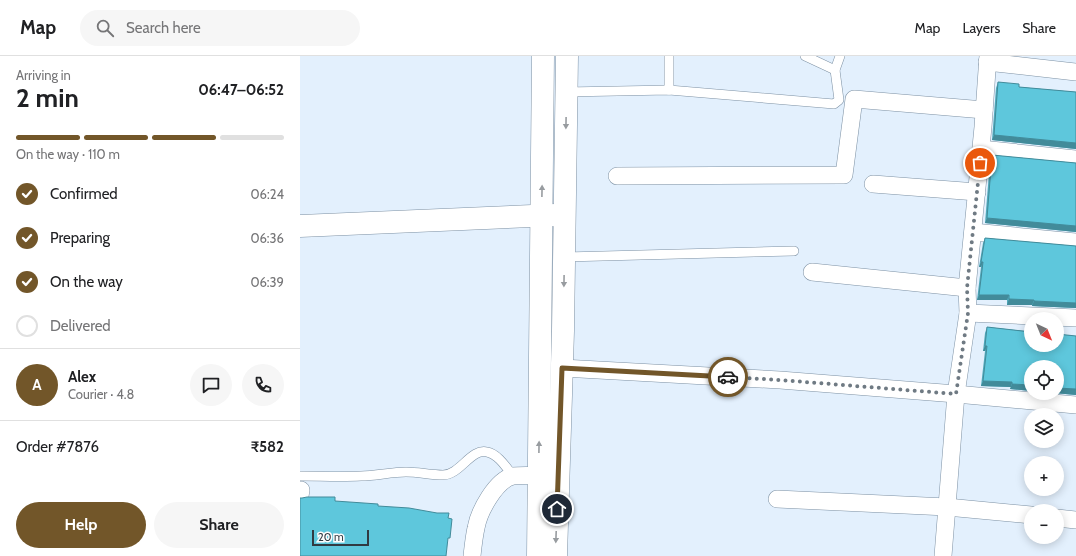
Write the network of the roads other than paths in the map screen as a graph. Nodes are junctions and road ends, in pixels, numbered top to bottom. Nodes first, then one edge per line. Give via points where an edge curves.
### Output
1 (543, 56) edge
2 (567, 56) edge
3 (669, 56) edge
4 (805, 56) edge
5 (840, 56) edge
6 (987, 59) edge
7 (835, 70) junction
8 (1076, 72) edge
9 (669, 90) junction
10 (566, 92) junction
11 (984, 110) junction
12 (981, 149) junction
13 (1076, 159) edge
14 (616, 176) dead end
15 (873, 184) dead end
16 (977, 192) junction
17 (565, 214) junction
18 (542, 216) junction
19 (300, 226) edge
20 (973, 232) junction
21 (1076, 242) edge
22 (794, 251) dead end
23 (565, 257) junction
24 (812, 272) dead end
25 (967, 288) junction
26 (968, 313) junction
27 (1076, 318) edge
28 (562, 368) junction
29 (956, 394) junction
30 (1076, 405) edge
31 (513, 476) junction
32 (539, 476) junction
33 (300, 487) edge
34 (777, 499) dead end
35 (947, 507) junction
36 (1024, 514) edge
37 (1064, 519) edge
38 (1076, 520) edge
39 (472, 556) edge
40 (538, 556) edge
41 (556, 556) edge
42 (943, 556) edge

18 -> 1 street
2 - 10 street
3 - 9 lane
4 - 7 lane
5 - 7 lane
6 - 8 street
6 - 11 street
7 - 9 lane via 839,100 834,104
9 - 10 lane
10 -> 17 street
11 - 12 street
11 - 14 street via 854,100 844,175
12 - 13 street
12 - 16 street
15 - 16 street
16 - 20 street
17 - 18 street
17 - 23 street
18 - 19 street
32 -> 18 street
20 - 21 street
20 - 25 street
22 - 23 lane
23 -> 28 street
24 - 25 street
25 - 26 street
26 - 27 street
26 - 29 street
28 - 29 street via 780,380
28 -> 41 street
29 - 30 street
29 - 35 street
31 - 32 street
31 - 33 lane via 500,460 486,451 479,452 453,473 443,475 395,472
31 - 39 street via 494,491 483,508 476,527
32 - 40 street
34 - 35 street
35 - 36 street
35 - 42 street
37 - 38 street

